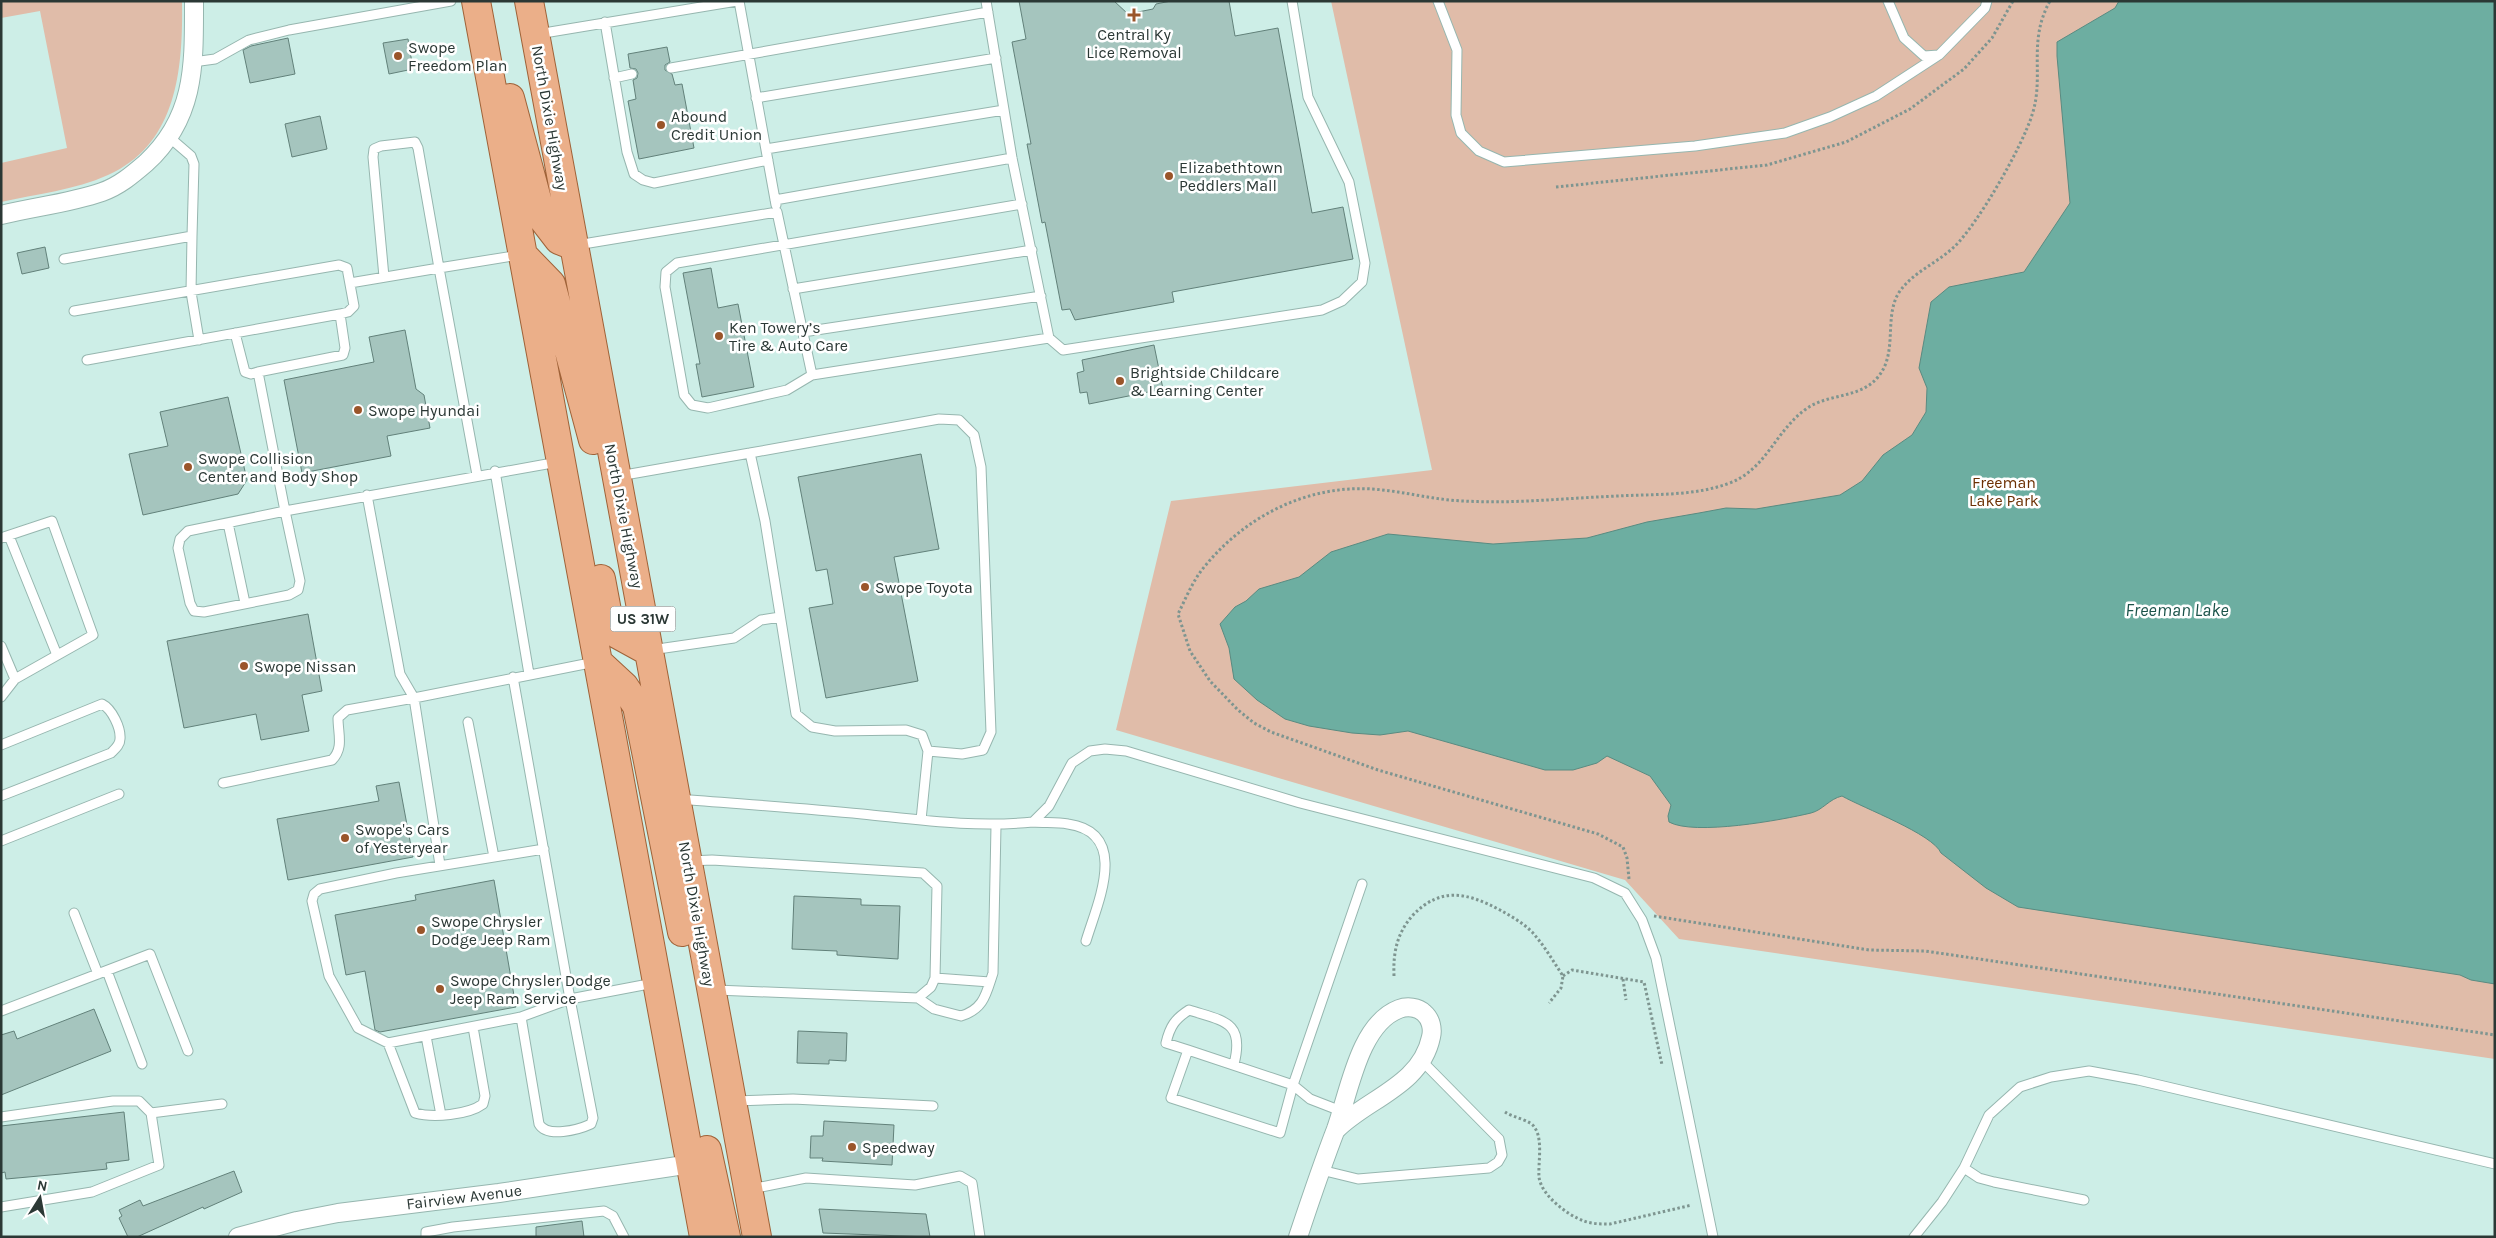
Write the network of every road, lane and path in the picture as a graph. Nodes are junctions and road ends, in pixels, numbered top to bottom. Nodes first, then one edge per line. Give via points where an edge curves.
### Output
1 (194, 1) edge
2 (451, 1) edge
3 (476, 1) edge
4 (491, 1) edge
5 (528, 1) edge
6 (738, 1) edge
7 (986, 1) edge
8 (1292, 1) edge
9 (1438, 1) edge
10 (1888, 1) edge
11 (1987, 1) edge
12 (2050, 1) edge
13 (988, 12) junction
14 (605, 22) junction
15 (535, 35) junction
16 (748, 54) junction
17 (1939, 55) junction
18 (996, 58) junction
19 (193, 62) junction
20 (671, 68) dead end
21 (632, 74) dead end
22 (614, 78) junction
23 (756, 98) junction
24 (1004, 110) junction
25 (169, 137) junction
26 (766, 149) junction
27 (1012, 158) junction
28 (768, 160) junction
29 (775, 200) junction
30 (1022, 204) junction
31 (777, 212) junction
32 (1, 215) edge
33 (192, 236) junction
34 (784, 244) junction
35 (574, 246) junction
36 (1032, 250) junction
37 (522, 254) junction
38 (64, 258) dead end
39 (439, 268) junction
40 (384, 278) junction
41 (350, 283) junction
42 (793, 289) junction
43 (191, 292) junction
44 (1041, 296) junction
45 (74, 311) dead end
46 (340, 314) junction
47 (802, 332) junction
48 (235, 333) junction
49 (1049, 338) junction
50 (199, 340) junction
51 (87, 360) dead end
52 (258, 372) junction
53 (812, 375) junction
54 (549, 399) junction
55 (750, 453) junction
56 (560, 461) junction
57 (495, 471) junction
58 (477, 474) junction
59 (617, 477) junction
60 (367, 495) junction
61 (285, 511) junction
62 (228, 523) junction
63 (5, 537) edge
64 (245, 603) junction
65 (780, 617) junction
66 (647, 640) junction
67 (1, 646) edge
68 (58, 655) junction
69 (598, 662) junction
70 (530, 674) junction
71 (512, 678) junction
72 (15, 679) junction
73 (1, 698) edge
74 (414, 698) junction
75 (468, 722) dead end
76 (1, 746) edge
77 (928, 751) junction
78 (223, 782) dead end
79 (118, 794) dead end
80 (1, 796) edge
81 (676, 799) junction
82 (921, 820) junction
83 (1033, 822) junction
84 (996, 826) junction
85 (1, 841) edge
86 (544, 849) junction
87 (494, 856) junction
88 (688, 861) junction
89 (440, 865) junction
90 (1629, 882) dead end
91 (1362, 884) dead end
92 (642, 898) junction
93 (74, 913) dead end
94 (1650, 915) dead end
95 (1086, 941) dead end
96 (102, 973) junction
97 (1394, 976) dead end
98 (1563, 976) junction
99 (708, 977) junction
100 (935, 978) junction
101 (1623, 979) junction
102 (990, 982) junction
103 (657, 983) junction
104 (918, 998) junction
105 (570, 999) junction
106 (1626, 1000) dead end
107 (1549, 1003) dead end
108 (1, 1012) edge
109 (520, 1017) junction
110 (473, 1027) junction
111 (2495, 1034) edge
112 (426, 1036) junction
113 (388, 1043) junction
114 (1188, 1050) junction
115 (188, 1051) dead end
116 (1421, 1060) junction
117 (142, 1064) dead end
118 (1234, 1064) junction
119 (1662, 1066) dead end
120 (1294, 1084) junction
121 (732, 1102) junction
122 (222, 1104) dead end
123 (933, 1106) dead end
124 (1341, 1111) junction
125 (1506, 1112) dead end
126 (151, 1113) junction
127 (440, 1115) junction
128 (1, 1117) edge
129 (1336, 1130) junction
130 (691, 1164) junction
131 (2495, 1164) edge
132 (1964, 1168) junction
133 (1321, 1170) junction
134 (749, 1190) junction
135 (1691, 1197) dead end
136 (2084, 1200) dead end
137 (1, 1207) edge
138 (238, 1237) edge
139 (426, 1237) edge
140 (624, 1237) edge
141 (704, 1237) edge
142 (726, 1237) edge
143 (758, 1237) edge
144 (980, 1237) edge
145 (1298, 1237) edge
146 (1713, 1237) edge
147 (1914, 1237) edge

1 - 19 street
2 - 19 lane via 289,30 240,43 215,59
3 - 37 main road, US 31W
4 - 35 main road via 505,77 542,218 560,240
5 - 15 main road, North Dixie Highway / US 31W
6 - 14 lane
6 - 16 lane
7 - 13 lane
8 - 49 lane via 1308,97 1349,182 1365,263 1362,282 1342,301 1322,310 1063,350
9 - 17 lane via 1457,50 1456,114 1461,133 1479,151 1504,162 1694,146 1785,133 1876,96
10 - 17 lane via 1904,38 1924,56
11 - 17 lane via 1985,8
12 - 90 path via 2041,16 2036,40 2034,112 2024,139 1969,229 1944,256 1907,282 1896,299 1888,358 1878,378 1863,389 1808,407 1746,476 1701,491 1509,502 1438,499 1374,490 1326,492 1271,510 1224,546 1196,578 1178,614 1190,651 1210,681 1254,723 1353,762 1598,834 1622,847
13 - 16 lane
13 - 18 lane
14 - 15 lane
14 - 22 lane
15 - 35 main road, North Dixie Highway / US 31W
16 - 20 lane
16 - 23 lane
18 - 23 lane
18 - 24 lane
19 - 25 street via 182,116
21 - 22 lane
22 - 28 lane via 627,152 634,174 643,180 654,183
23 - 26 lane
24 - 26 lane
24 - 27 lane
25 - 32 street via 143,165 117,185 100,192
25 - 33 lane via 192,156 194,164
26 - 28 lane
27 - 29 lane
27 - 30 lane
28 - 29 lane
29 - 31 lane
30 - 34 lane
30 - 36 lane
31 - 34 lane
31 - 35 lane
33 - 38 lane
33 - 43 lane
34 - 42 lane
34 - 53 lane via 677,263 666,272 665,287 684,395 692,405 708,408 787,390
35 - 59 main road, North Dixie Highway / US 31W
36 - 42 lane
36 - 44 lane
37 - 39 lane
37 - 54 main road, US 31W
37 - 66 main road via 551,284 594,443 625,610
39 - 40 lane
39 - 40 lane via 418,148 415,142 408,141 374,149
39 - 58 lane
40 - 41 lane
41 - 43 lane via 347,268 339,265
41 - 46 lane via 354,306
42 - 47 lane
43 - 45 lane
43 - 50 lane
44 - 47 lane
44 - 49 lane
46 - 48 lane
46 - 52 lane via 345,348 343,355
47 - 53 lane
48 - 50 lane
48 - 52 lane via 245,372
49 - 53 lane
50 - 51 lane
52 - 61 lane
54 - 56 main road, US 31W
54 - 66 main road via 563,409 570,423 607,611 617,634
55 - 59 lane
55 - 65 lane via 765,521
55 - 77 lane via 939,419 960,420 974,436 981,467 991,732 983,750 962,754
56 - 57 lane
56 - 69 main road, US 31W
57 - 58 lane
57 - 70 lane
58 - 60 lane
59 - 66 main road, North Dixie Highway / US 31W
60 - 61 lane
60 - 74 lane via 400,674
61 - 62 lane
61 - 64 lane via 300,581 298,590 289,595
62 - 64 lane
62 - 64 lane via 188,531 180,539 178,548 194,611 204,612
63 - 68 lane
63 - 68 lane via 52,521 93,635
65 - 66 lane via 761,620 734,638
65 - 77 lane via 796,714 812,727 828,730 906,730 922,735
66 - 81 main road, North Dixie Highway / US 31W
67 - 72 lane
68 - 72 lane
69 - 70 lane
69 - 92 main road, US 31W
69 - 99 main road via 624,686 637,706 683,940
70 - 71 lane
71 - 74 lane
71 - 86 lane
72 - 73 lane
74 - 78 lane via 347,710 338,718 339,753 332,760
74 - 89 lane
75 - 87 lane
76 - 80 lane via 102,704 112,711 120,738 118,746 111,752
77 - 82 lane
79 - 85 lane
81 - 82 lane
81 - 88 main road, North Dixie Highway / US 31W
82 - 84 lane
83 - 84 lane
83 - 95 lane via 1070,824 1092,833 1104,850 1106,876
83 - 146 lane via 1049,806 1072,763 1090,751 1126,751 1300,803 1594,878 1625,893 1642,920 1656,958
84 - 102 lane via 993,973
86 - 87 lane
86 - 105 lane
87 - 89 lane
88 - 99 main road, North Dixie Highway / US 31W
88 - 100 lane via 923,873 938,886
89 - 113 lane via 320,890 314,894 312,901 329,976 358,1028
91 - 120 lane
92 - 103 main road, US 31W
92 - 142 main road via 656,916
93 - 96 lane
94 - 111 path via 1869,950 1925,951
96 - 108 lane
96 - 115 lane via 150,954
96 - 117 lane
97 - 98 path via 1397,939 1409,919 1425,904 1440,897 1464,894 1523,924
98 - 101 path via 1572,970
98 - 107 path via 1561,988
99 - 104 lane
99 - 121 main road, North Dixie Highway / US 31W
100 - 102 lane
100 - 104 lane via 931,987
101 - 106 path
101 - 119 path via 1644,982
102 - 104 lane via 979,1007 961,1016 934,1009
103 - 105 lane
103 - 130 main road, US 31W
105 - 109 lane
105 - 109 lane via 593,1118 586,1126 550,1132 542,1129
109 - 110 lane
110 - 112 lane
110 - 127 lane via 485,1096 483,1104 476,1109
112 - 113 lane
112 - 127 lane
113 - 127 lane via 411,1108 422,1115
114 - 118 lane
114 - 118 lane via 1166,1043 1177,1018 1190,1010 1228,1022 1236,1036 1238,1050
114 - 120 lane via 1171,1098 1280,1133
116 - 124 street via 1430,1044 1432,1031 1424,1012 1404,1007 1384,1017 1369,1037
116 - 129 street via 1396,1088 1350,1116
116 - 133 lane via 1499,1139 1502,1155 1498,1162 1489,1168 1358,1179
118 - 120 lane
120 - 124 lane via 1310,1099
121 - 123 lane via 793,1099
121 - 134 main road, North Dixie Highway / US 31W
122 - 126 lane
124 - 129 street
125 - 135 path via 1535,1127 1541,1185 1552,1200 1578,1219 1610,1224 1693,1206
126 - 128 lane via 139,1100
126 - 137 lane via 159,1165 92,1192
129 - 133 street
130 - 138 street, Fairview Avenue via 338,1213
130 - 141 main road, US 31W
131 - 132 lane via 2089,1071 2051,1077 2020,1087 1988,1115
132 - 136 lane via 1979,1178
132 - 147 lane
133 - 145 street
134 - 143 main road, North Dixie Highway / US 31W
134 - 144 lane via 806,1178 915,1185 960,1176 972,1183
139 - 140 lane via 426,1232 453,1227 604,1211 613,1216

